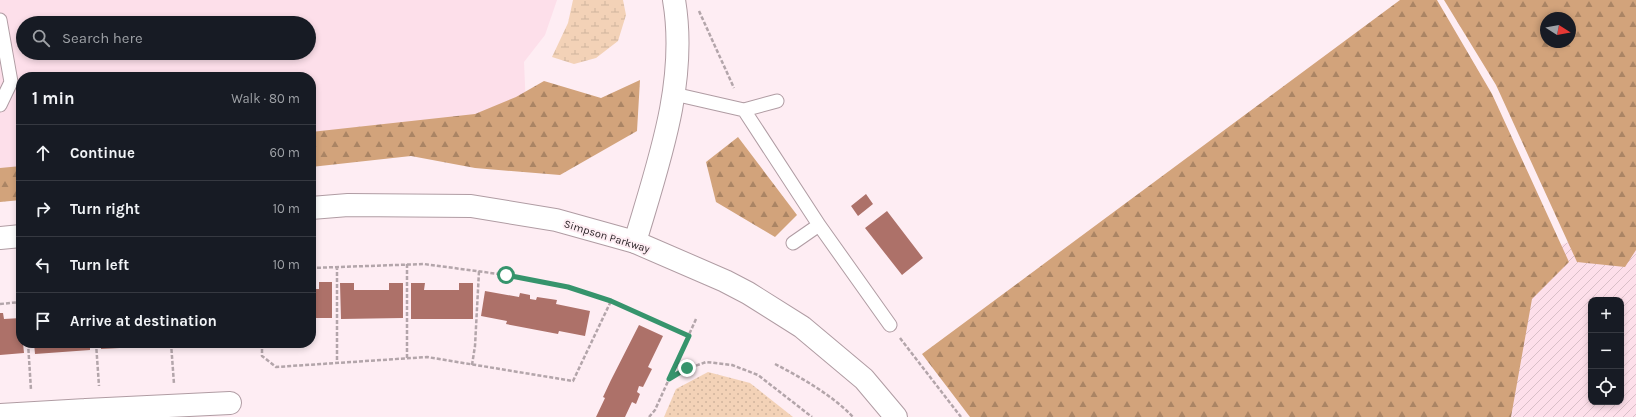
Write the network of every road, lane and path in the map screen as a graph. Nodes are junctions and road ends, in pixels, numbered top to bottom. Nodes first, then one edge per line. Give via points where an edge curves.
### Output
1 (675, 5) edge
2 (0, 20) edge
3 (674, 94) junction
4 (777, 102) dead end
5 (0, 105) edge
6 (744, 110) junction
7 (316, 208) edge
8 (819, 225) junction
9 (16, 236) edge
10 (0, 238) edge
11 (635, 242) junction
12 (793, 243) dead end
13 (407, 264) junction
14 (337, 266) junction
15 (316, 268) edge
16 (479, 271) junction
17 (611, 301) junction
18 (16, 302) edge
19 (0, 304) edge
20 (696, 319) dead end
21 (890, 325) joint
22 (689, 336) junction
23 (28, 348) edge
24 (96, 348) edge
25 (171, 348) edge
26 (262, 348) edge
27 (407, 358) junction
28 (337, 363) junction
29 (472, 364) junction
30 (775, 364) dead end
31 (669, 379) junction
32 (230, 402) dead end
33 (175, 405) junction
34 (91, 412) edge
35 (33, 413) junction
36 (0, 415) edge
37 (649, 417) edge
38 (812, 417) edge
39 (853, 417) edge
40 (896, 417) edge
41 (961, 417) edge

1 - 3 street via 678,59
1 - 6 path via 697,6
2 - 5 lane via 11,82
3 - 6 lane
3 - 11 street via 666,136
4 - 6 lane
6 - 8 lane
7 - 11 street, Simpson Parkway via 348,205 471,206 556,220
8 - 12 lane
8 - 21 lane
9 - 10 street
11 - 40 street, Simpson Parkway via 725,281 802,327 864,379
13 - 14 path
13 - 16 path via 438,265
13 - 27 path
14 - 15 path
14 - 28 path
16 - 17 path via 568,287
16 - 29 path
17 - 22 path
17 - 29 path via 573,381
18 - 19 path
20 - 22 path
21 - 41 path
22 - 31 path
23 - 35 path
24 - 34 path
25 - 33 path
26 - 28 path via 262,356 276,367
27 - 28 path
27 - 29 path via 427,357
30 - 39 path via 794,374
31 - 37 path via 655,410
31 - 38 path via 687,368 706,362 732,365 758,375
32 - 33 street
33 - 34 street
34 - 35 street
35 - 36 street

